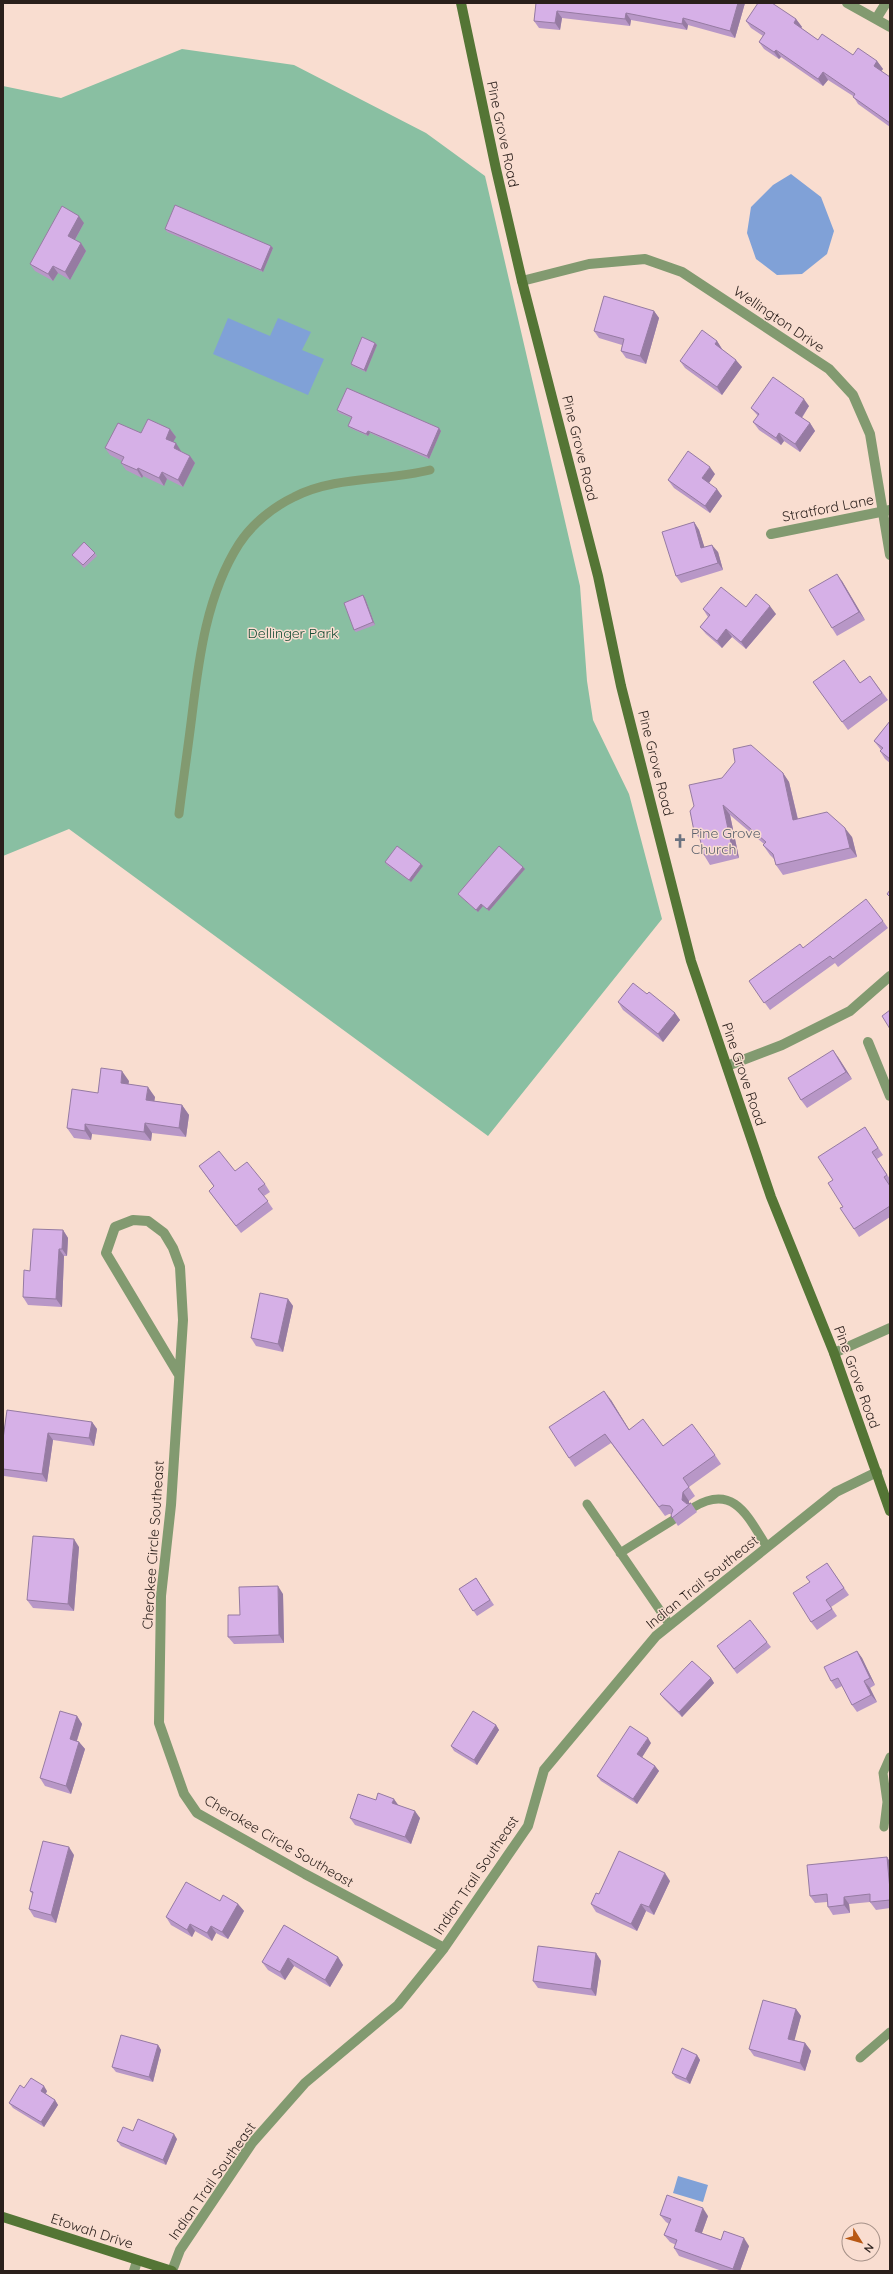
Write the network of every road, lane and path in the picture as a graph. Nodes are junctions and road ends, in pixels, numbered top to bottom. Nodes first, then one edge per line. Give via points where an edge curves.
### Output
1 (461, 3) edge
2 (847, 3) edge
3 (886, 3) edge
4 (876, 19) junction
5 (890, 28) edge
6 (522, 281) junction
7 (430, 470) dead end
8 (886, 511) edge
9 (771, 534) dead end
10 (890, 555) edge
11 (179, 814) dead end
12 (890, 976) edge
13 (868, 1042) dead end
14 (727, 1066) junction
15 (890, 1096) edge
16 (890, 1328) edge
17 (834, 1353) junction
18 (179, 1375) junction
19 (877, 1472) junction
20 (587, 1504) dead end
21 (694, 1507) dead end
22 (890, 1511) edge
23 (673, 1520) edge
24 (767, 1547) junction
25 (620, 1553) junction
26 (670, 1625) junction
27 (890, 1757) edge
28 (884, 1827) dead end
29 (444, 1948) junction
30 (890, 2032) edge
31 (860, 2058) dead end
32 (3, 2216) edge
33 (137, 2261) junction
34 (134, 2271) edge
35 (172, 2271) edge

1 - 6 street, Pine Grove Road
2 - 4 street
3 - 4 street
4 - 5 street
6 - 8 street, Wellington Drive via 589,264 645,259 682,272 829,369 853,395 870,434
6 - 14 street, Pine Grove Road via 598,576 621,686 691,961
7 - 11 lane via 353,481 294,496 275,508 239,543 210,610 199,661
8 - 9 street, Stratford Lane
8 - 10 street, Wellington Drive
12 - 14 street via 850,1010 782,1045
13 - 15 street
14 - 17 street, Pine Grove Road via 771,1198
16 - 17 street
17 - 19 street, Pine Grove Road
18 - 18 street, Cherokee Circle Southeast via 183,1320 180,1267 164,1233 148,1221 133,1220 115,1227 106,1253
18 - 29 street, Cherokee Circle Southeast via 172,1505 161,1596 159,1723 184,1794 197,1813
19 - 22 street, Pine Grove Road
19 - 24 street, Indian Trail Southeast via 836,1492
20 - 25 lane
21 - 24 lane via 706,1499 718,1497 728,1500 742,1510
23 - 25 lane
24 - 26 street, Indian Trail Southeast
25 - 26 lane
26 - 29 street, Indian Trail Southeast via 656,1636 544,1770 528,1826
27 - 28 lane via 883,1773 887,1802
29 - 35 street, Indian Trail Southeast via 398,2005 305,2083 252,2143 180,2250
30 - 31 lane
32 - 33 street, Etowah Drive
33 - 34 street
33 - 35 street, Etowah Drive

